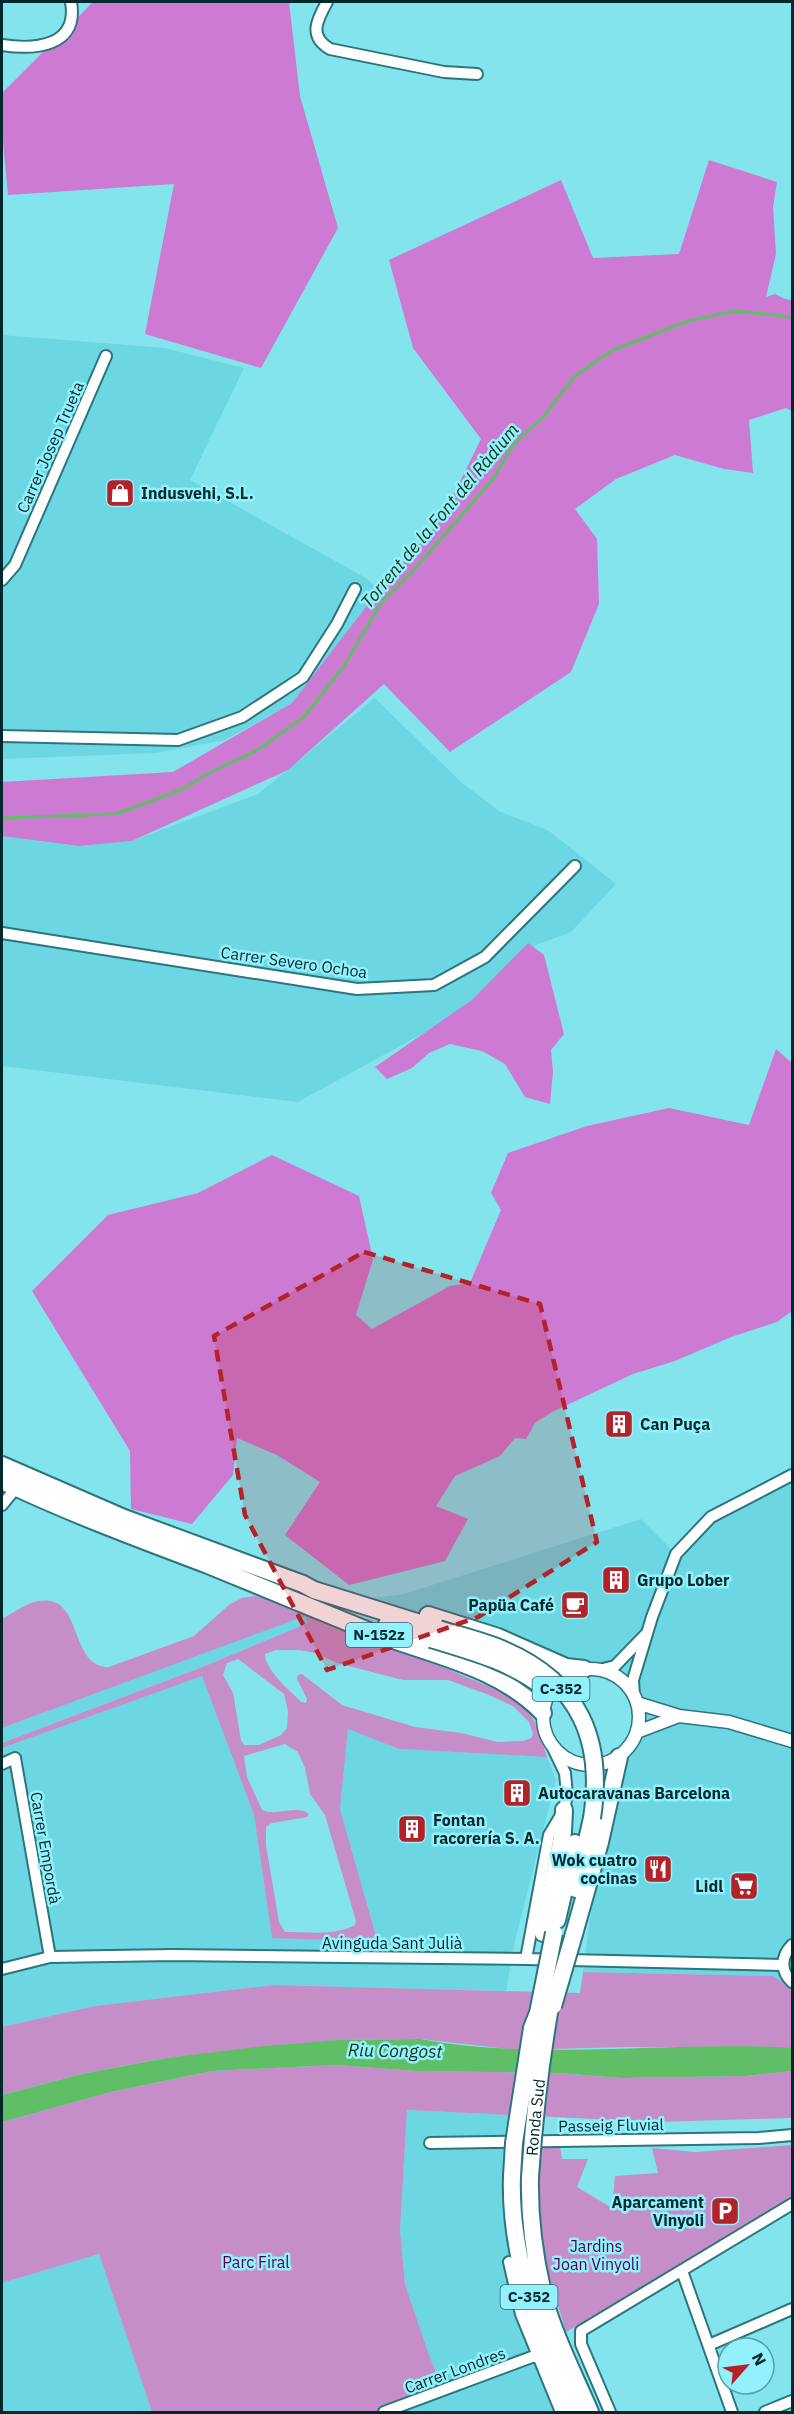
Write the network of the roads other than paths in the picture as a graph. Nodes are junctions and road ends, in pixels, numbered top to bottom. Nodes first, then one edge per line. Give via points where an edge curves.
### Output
1 (71, 2) edge
2 (327, 2) edge
3 (2, 45) edge
4 (477, 74) dead end
5 (106, 356) dead end
6 (2, 580) edge
7 (355, 589) dead end
8 (2, 736) edge
9 (575, 866) dead end
10 (2, 933) edge
11 (2, 1465) edge
12 (792, 1475) edge
13 (9, 1485) edge
14 (2, 1505) edge
15 (210, 1566) junction
16 (303, 1584) junction
17 (649, 1631) junction
18 (435, 1634) junction
19 (592, 1670) junction
20 (635, 1699) junction
21 (543, 1713) junction
22 (679, 1716) junction
23 (637, 1732) junction
24 (792, 1741) edge
25 (553, 1748) junction
26 (619, 1757) junction
27 (2, 1764) edge
28 (564, 1810) junction
29 (559, 1934) junction
30 (792, 1945) edge
31 (50, 1957) junction
32 (526, 1959) junction
33 (783, 1965) junction
34 (2, 1969) edge
35 (792, 1983) edge
36 (538, 2032) junction
37 (792, 2135) edge
38 (430, 2143) dead end
39 (511, 2196) junction
40 (792, 2204) edge
41 (509, 2262) joint
42 (682, 2271) junction
43 (792, 2309) edge
44 (709, 2345) junction
45 (537, 2355) junction
46 (792, 2401) edge
47 (384, 2412) edge
48 (561, 2412) edge
49 (573, 2412) edge
50 (590, 2412) edge
51 (610, 2412) edge
52 (732, 2412) edge
53 (765, 2412) edge

1 - 3 street via 66,32 57,39 36,47
2 - 4 street via 317,19 316,32 321,44 330,49 444,72
5 - 6 street, Carrer Josep Trueta via 15,566
7 - 8 street via 303,677 242,717 178,740
9 - 10 street, Carrer Severo Ochoa via 485,957 434,985 357,989
11 - 16 highway, N-152z via 124,1518
12 - 17 street via 711,1517 676,1554
13 - 14 street
13 - 15 highway, N-152z
15 - 18 highway, C-352
15 - 21 highway, N-152z via 363,1629 490,1675 531,1700
16 - 18 highway, C-352
16 - 19 highway, N-152z via 373,1598 498,1637 566,1667
17 - 19 street via 615,1666
17 - 20 street via 633,1680
18 - 29 highway, C-352, bridge via 504,1650 529,1663 566,1694 590,1737 596,1794
19 - 20 street, N-152z via 614,1675
19 - 21 street via 562,1678 553,1687
20 - 22 street, N-152z
20 - 23 street
21 - 25 street via 543,1726
22 - 23 street, N-152z
22 - 24 street, N-152z via 729,1722
23 - 26 street
25 - 26 street via 565,1758 592,1766
25 - 28 street via 565,1773
26 - 29 highway via 600,1842
27 - 31 street, Carrer Empordà via 15,1758
28 - 29 highway
28 - 32 street via 549,1835
29 - 36 highway, bridge
29 - 36 highway via 531,2012
30 - 33 street
31 - 32 street, Avinguda Sant Julià
31 - 34 street, Avinguda Sant Julià
32 - 33 street, Avinguda Sant Julià
33 - 35 street
36 - 39 highway, Ronda Sud / C-352, bridge via 517,2121
36 - 50 highway, Ronda Sud / C-352, bridge via 530,2177 532,2234 547,2307
37 - 38 street, Passeig Fluvial
39 - 41 highway via 506,2223
39 - 49 highway, Ronda Sud / C-352 via 526,2285
40 - 42 street
41 - 45 street via 520,2314
42 - 44 street
42 - 51 street via 581,2331 581,2344
43 - 44 street
44 - 52 street
45 - 47 street, Carrer Londres
45 - 48 street
46 - 53 street

